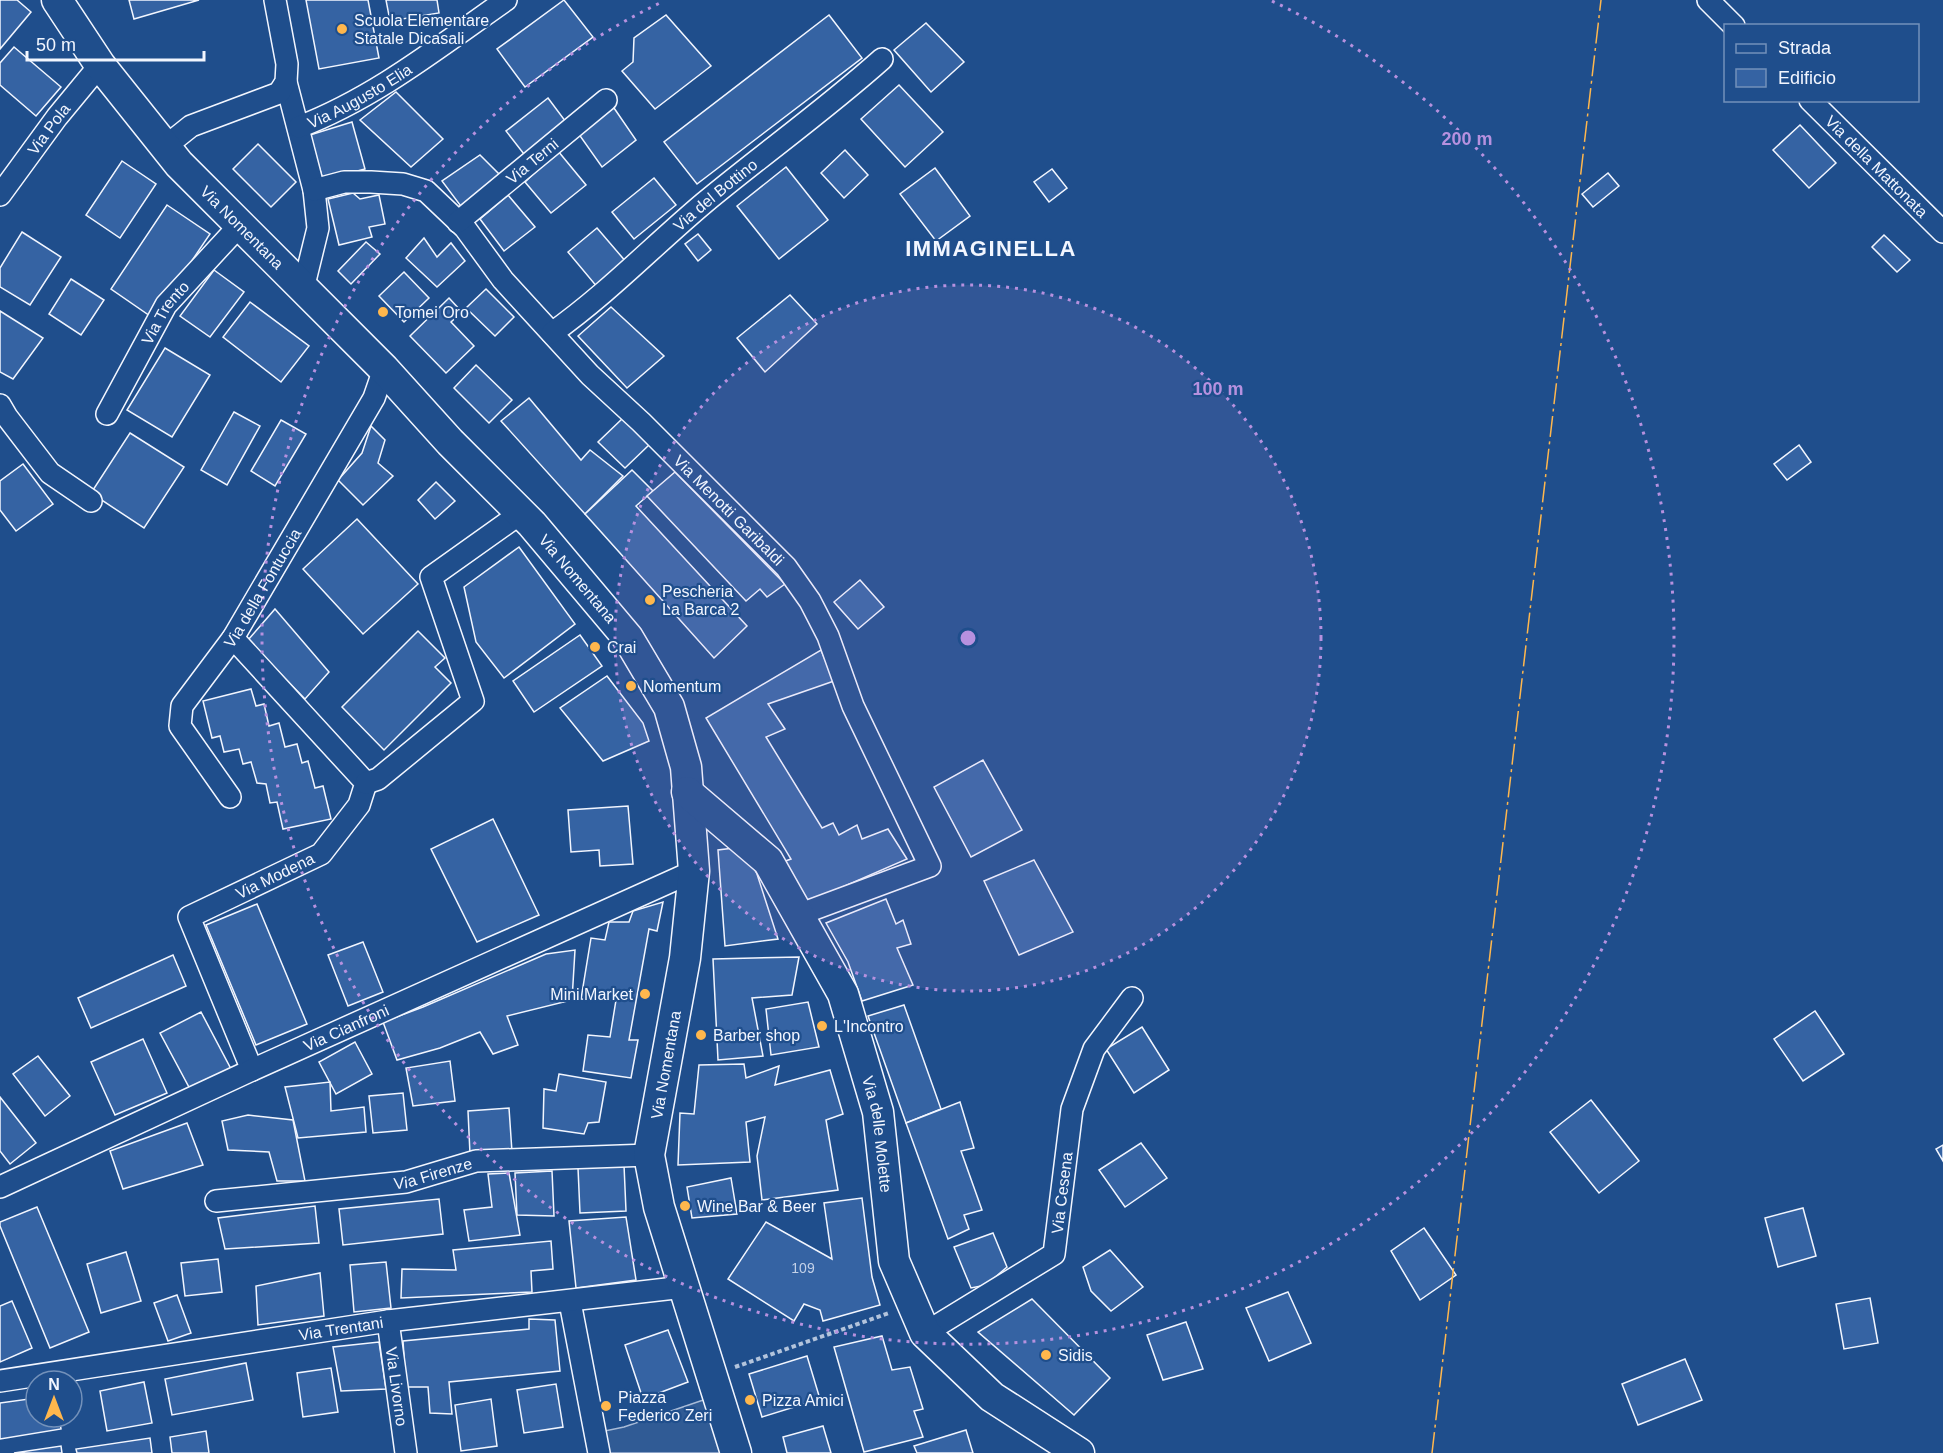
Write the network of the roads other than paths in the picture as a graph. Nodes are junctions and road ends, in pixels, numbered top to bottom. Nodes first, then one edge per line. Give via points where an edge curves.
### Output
1 (57, 0) edge
2 (275, 0) edge
3 (506, 0) edge
4 (1708, 0) edge
5 (1732, 24) edge
6 (882, 59) dead end
7 (100, 65) junction
8 (282, 88) junction
9 (606, 100) dead end
10 (1812, 102) edge
11 (299, 127) junction
12 (166, 146) junction
13 (314, 190) junction
14 (0, 195) edge
15 (458, 222) junction
16 (240, 225) junction
17 (1943, 232) edge
18 (303, 288) junction
19 (552, 333) junction
20 (384, 369) junction
21 (0, 405) edge
22 (107, 414) dead end
23 (91, 501) dead end
24 (521, 513) junction
25 (233, 638) junction
26 (366, 783) junction
27 (687, 792) junction
28 (230, 797) dead end
29 (694, 871) junction
30 (798, 915) junction
31 (1132, 998) dead end
32 (252, 1070) junction
33 (649, 1155) junction
34 (0, 1187) edge
35 (216, 1201) dead end
36 (684, 1287) junction
37 (570, 1302) junction
38 (388, 1321) junction
39 (925, 1333) junction
40 (0, 1381) edge
41 (406, 1453) edge
42 (597, 1453) edge
43 (736, 1453) edge
44 (1079, 1453) edge

1 - 7 main road, Via Nomentana
2 - 8 street via 287,64
3 - 11 street, Via Augusto Elia via 387,83 340,110
4 - 5 street
6 - 19 street, Via del Bottino via 681,222 592,305
7 - 12 main road, Via Nomentana
7 - 14 street, Via Pola
8 - 11 street
8 - 12 street via 191,126
9 - 15 street, Via Terni
10 - 17 street, Via della Mattonata
11 - 13 street
12 - 16 main road, Via Nomentana
13 - 15 street, Via Menotti Garibaldi via 344,182 403,184 426,191
13 - 18 street via 318,228
15 - 19 street, Via Menotti Garibaldi via 503,280
16 - 18 main road, Via Nomentana
16 - 22 street, Via Trento via 166,304
18 - 20 main road, Via Nomentana
19 - 30 street, Via Menotti Garibaldi via 786,567 828,636 853,706 930,866
20 - 24 main road, Via Nomentana
20 - 25 street, Via della Fontuccia via 374,398
21 - 23 street via 50,473
24 - 26 street via 431,577 473,701 378,779
24 - 27 main road, Via Nomentana via 628,638 669,707 686,767
25 - 26 street
25 - 28 street, Via della Fontuccia via 182,706 180,726
26 - 32 street, Via Modena via 359,805 321,854 189,917
27 - 29 main road, Via Nomentana
27 - 30 main road, Via delle Molette via 768,861
29 - 32 street, Via Cianfroni
29 - 33 main road, Via Nomentana via 685,958
30 - 39 main road, Via delle Molette via 846,1005 878,1112 894,1261
31 - 39 street, Via Cesena via 1094,1049 1072,1109 1054,1254
32 - 34 street, Via Cianfroni
33 - 35 street, Via Firenze via 476,1161 406,1182
33 - 36 main road, Via Nomentana via 659,1207
36 - 37 street, Via Trentani
36 - 43 main road, Via Nomentana
37 - 38 street, Via Trentani
37 - 42 street
38 - 40 street, Via Trentani
38 - 41 street, Via Livorno
39 - 44 main road, Via delle Molette via 992,1396

